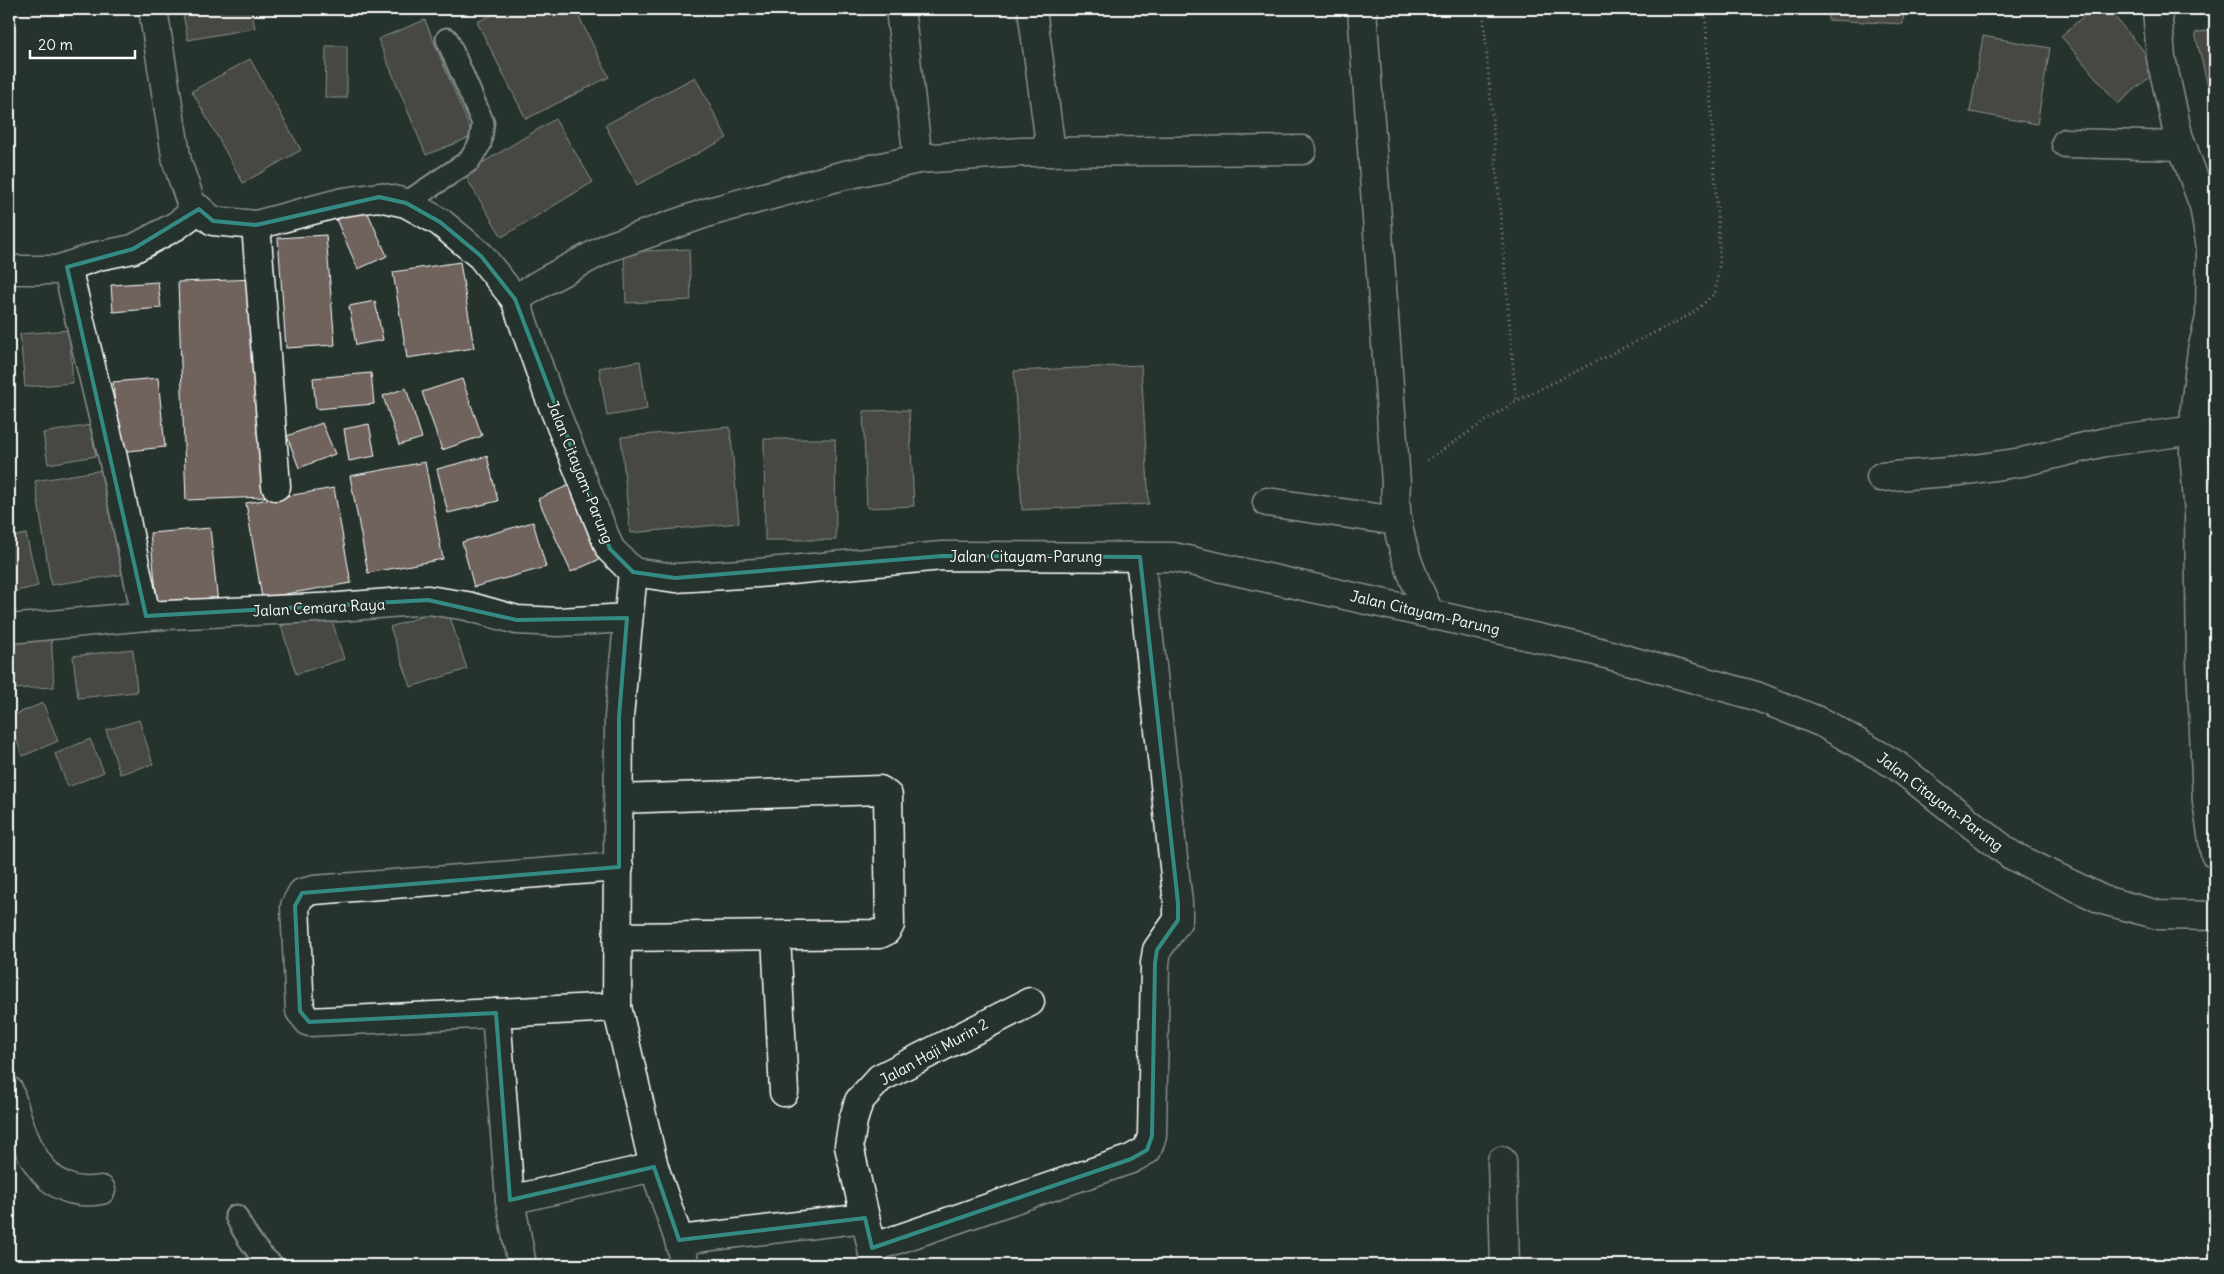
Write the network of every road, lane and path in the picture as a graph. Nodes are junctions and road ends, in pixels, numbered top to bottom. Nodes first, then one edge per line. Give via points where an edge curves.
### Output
1 (153, 9) edge
2 (900, 9) edge
3 (1032, 9) edge
4 (1362, 9) edge
5 (1483, 9) edge
6 (1706, 9) edge
7 (2157, 9) edge
8 (447, 39) dead end
9 (2066, 143) dead end
10 (2182, 146) junction
11 (1302, 150) dead end
12 (1050, 152) junction
13 (918, 160) junction
14 (2215, 194) edge
15 (406, 203) junction
16 (199, 209) junction
17 (256, 224) junction
18 (2208, 224) junction
19 (67, 266) junction
20 (9, 270) edge
21 (515, 299) junction
22 (1516, 401) junction
23 (2195, 430) junction
24 (1881, 477) dead end
25 (1396, 483) junction
26 (276, 486) dead end
27 (1267, 502) dead end
28 (1397, 520) junction
29 (1140, 557) junction
30 (633, 572) junction
31 (1430, 614) junction
32 (146, 616) junction
33 (627, 618) junction
34 (9, 629) edge
35 (618, 799) junction
36 (2215, 854) edge
37 (619, 867) junction
38 (2215, 916) edge
39 (776, 936) junction
40 (619, 937) junction
41 (1030, 1002) dead end
42 (617, 1007) junction
43 (496, 1013) junction
44 (9, 1091) edge
45 (784, 1092) dead end
46 (1502, 1161) dead end
47 (654, 1167) junction
48 (101, 1190) dead end
49 (510, 1200) junction
50 (236, 1216) dead end
51 (865, 1218) junction
52 (682, 1253) edge
53 (873, 1256) edge
54 (272, 1265) edge
55 (522, 1265) edge
56 (1505, 1265) edge

1 - 16 street, Jalan Citayam-Parung via 177,162 191,203
2 - 13 street
3 - 12 street
4 - 25 street
5 - 22 path
6 - 22 path via 1720,260 1715,293 1692,314
7 - 10 street via 2161,58
8 - 15 lane via 483,123 480,144 470,161
9 - 10 street
10 - 18 street via 2197,183
11 - 12 street
12 - 13 street
13 - 21 street via 841,176 709,212 609,247
14 - 18 lane
15 - 17 street, Jalan Citayam-Parung via 379,197 343,202
15 - 21 street, Jalan Citayam-Parung via 440,222 481,256
16 - 17 street, Jalan Citayam-Parung via 213,220
16 - 19 street via 133,248
17 - 26 street
18 - 23 street via 2210,318 2202,350
19 - 20 street via 57,270
19 - 32 street via 113,458
21 - 30 street, Jalan Citayam-Parung via 547,392 610,549
22 - 25 path
23 - 24 street via 2105,442 2022,462
23 - 36 street via 2207,793
25 - 28 street via 1394,505
27 - 28 street
28 - 31 street via 1408,567
29 - 30 street, Jalan Citayam-Parung via 942,556 675,578
29 - 31 street, Jalan Citayam-Parung via 1173,557
29 - 53 street via 1178,902 1178,920 1157,950 1155,963 1152,1136 1147,1150 1131,1160
30 - 33 street
31 - 38 street, Jalan Citayam-Parung via 1592,650 1756,696 1823,723 1896,765 2011,855 2103,900 2159,915
32 - 33 street, Jalan Cemara Raya via 340,608 428,600 468,606 517,620 560,622
32 - 34 street, Jalan Cemara Raya
33 - 35 street via 619,717
35 - 37 street
35 - 39 street via 872,789 888,796 890,925 886,931 880,934
37 - 40 street
37 - 43 street via 302,892 295,906 300,1011 308,1022
39 - 40 street
39 - 45 street
40 - 42 street
41 - 51 street, Jalan Haji Murin 2 via 880,1078 859,1101 849,1146
42 - 43 street
42 - 47 street
43 - 49 street
44 - 48 street via 27,1147 48,1177 68,1189
46 - 56 street
47 - 49 street
47 - 52 street
49 - 55 street
50 - 54 lane via 245,1235
51 - 52 street
51 - 53 street, Jalan Haji Murin 2

